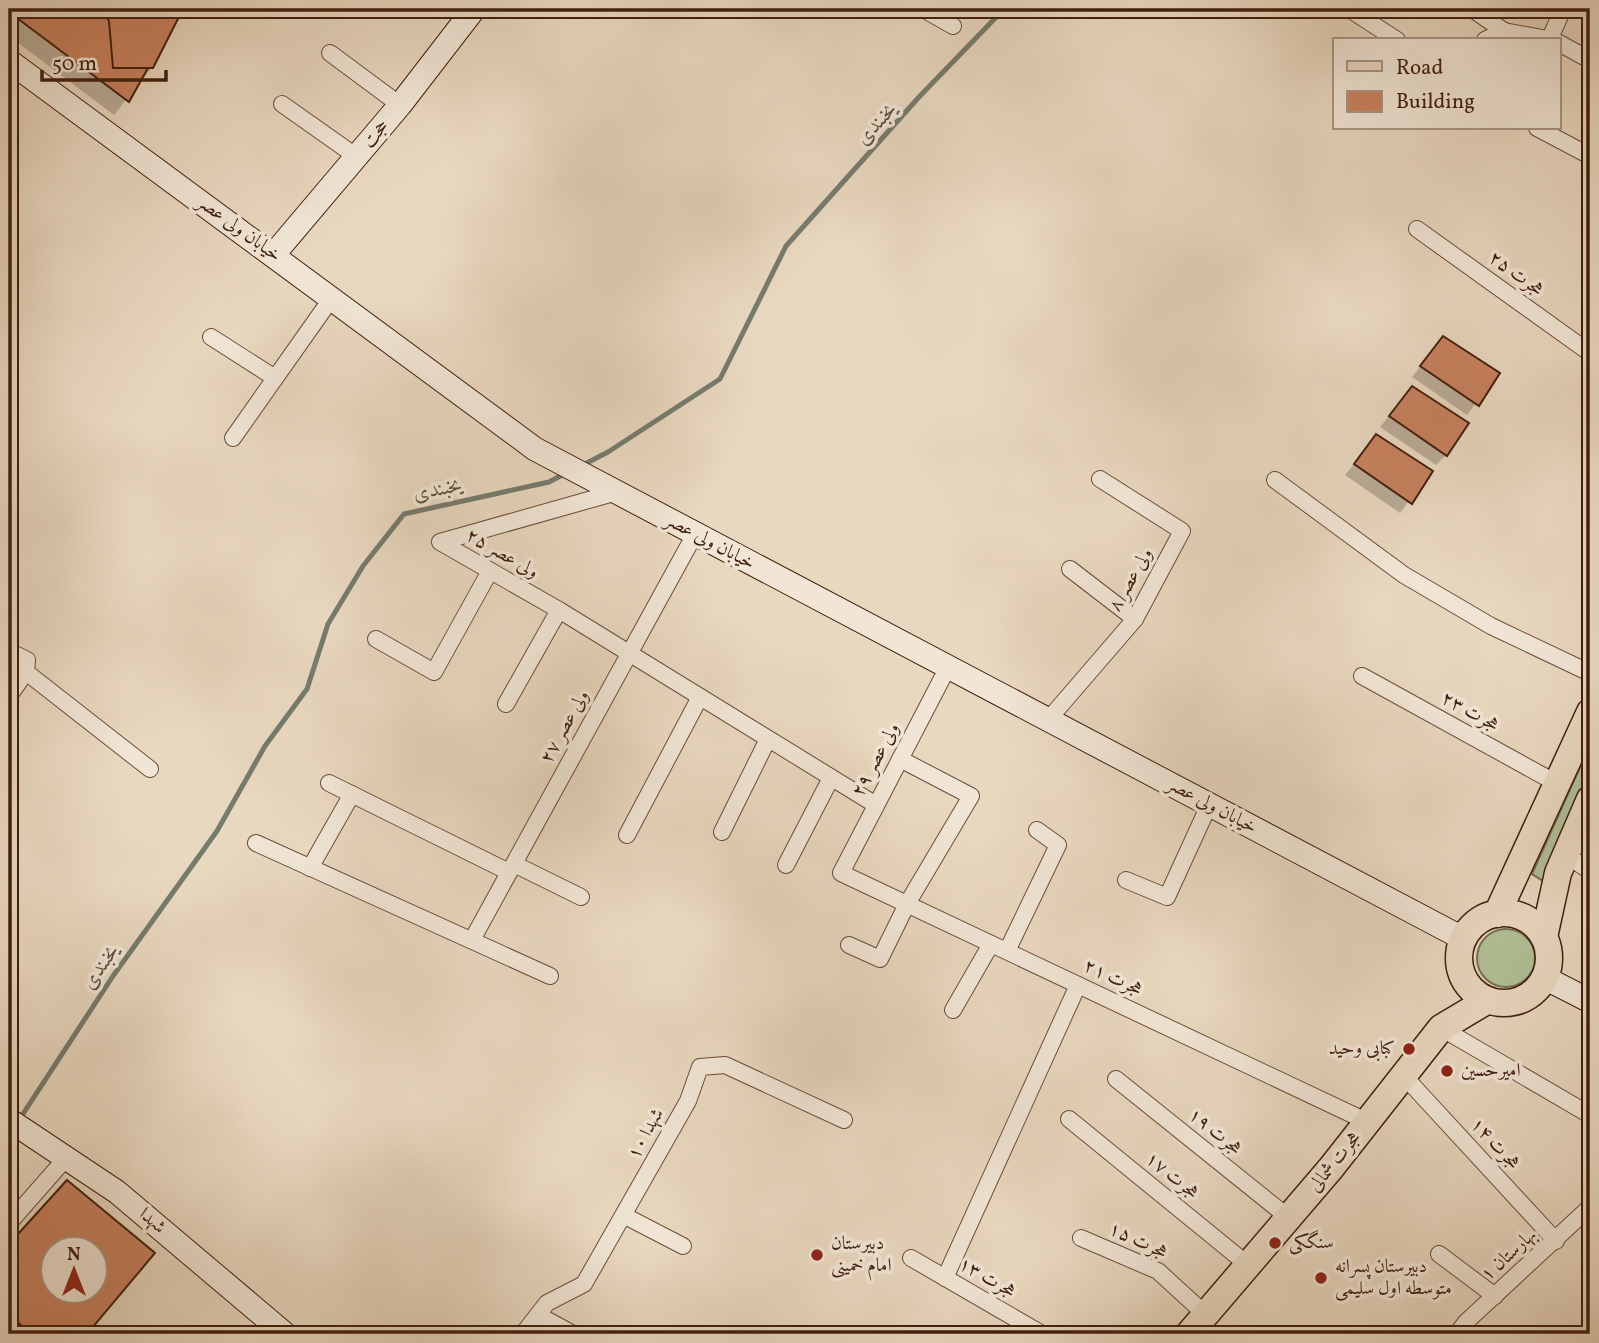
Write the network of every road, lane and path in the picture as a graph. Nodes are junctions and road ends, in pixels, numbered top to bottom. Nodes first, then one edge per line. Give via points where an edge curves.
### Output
1 (474, 9) edge
2 (923, 9) edge
3 (1349, 9) edge
4 (1472, 9) edge
5 (1563, 9) edge
6 (953, 26) dead end
7 (1504, 31) junction
8 (1394, 38) edge
9 (1489, 38) edge
10 (1539, 38) edge
11 (1555, 38) edge
12 (1560, 44) edge
13 (330, 53) dead end
14 (1590, 60) edge
15 (9, 61) edge
16 (282, 104) dead end
17 (400, 105) junction
18 (1541, 130) edge
19 (1590, 156) edge
20 (357, 157) junction
21 (1417, 229) dead end
22 (274, 254) junction
23 (331, 299) junction
24 (211, 337) dead end
25 (1590, 353) edge
26 (275, 378) junction
27 (233, 438) dead end
28 (1100, 479) dead end
29 (1275, 480) dead end
30 (616, 492) junction
31 (695, 534) junction
32 (1070, 569) dead end
33 (490, 571) junction
34 (559, 610) junction
35 (1135, 619) junction
36 (376, 639) dead end
37 (9, 651) edge
38 (629, 654) junction
39 (948, 667) junction
40 (26, 672) junction
41 (1590, 673) edge
42 (1362, 676) dead end
43 (9, 696) edge
44 (700, 697) junction
45 (506, 704) dead end
46 (1590, 712) edge
47 (1048, 720) junction
48 (768, 739) junction
49 (900, 760) junction
50 (150, 769) dead end
51 (831, 778) junction
52 (329, 783) dead end
53 (1558, 784) junction
54 (352, 794) junction
55 (1590, 799) edge
56 (876, 805) junction
57 (1209, 805) junction
58 (1037, 830) dead end
59 (722, 832) dead end
60 (627, 835) dead end
61 (256, 843) dead end
62 (1566, 855) junction
63 (786, 866) dead end
64 (310, 868) junction
65 (511, 868) junction
66 (1590, 871) edge
67 (841, 873) joint
68 (1126, 880) dead end
69 (581, 897) dead end
70 (907, 904) junction
71 (1497, 914) junction
72 (1544, 937) junction
73 (1464, 939) junction
74 (472, 940) junction
75 (991, 944) junction
76 (849, 945) dead end
77 (1007, 951) junction
78 (1462, 973) junction
79 (550, 976) dead end
80 (1545, 978) junction
81 (1078, 985) junction
82 (1488, 1000) junction
83 (1590, 1002) edge
84 (953, 1010) dead end
85 (1441, 1028) junction
86 (1403, 1075) junction
87 (1116, 1079) dead end
88 (1590, 1115) edge
89 (1069, 1119) dead end
90 (9, 1120) edge
91 (844, 1121) dead end
92 (1368, 1122) junction
93 (67, 1156) junction
94 (1590, 1207) edge
95 (625, 1216) junction
96 (1289, 1218) junction
97 (9, 1223) edge
98 (1081, 1238) dead end
99 (1556, 1241) junction
100 (683, 1245) dead end
101 (1439, 1254) dead end
102 (911, 1258) dead end
103 (1248, 1265) junction
104 (945, 1278) junction
105 (1495, 1296) junction
106 (538, 1315) junction
107 (1198, 1325) edge
108 (285, 1334) edge
109 (523, 1334) edge
110 (573, 1334) edge
111 (1042, 1334) edge
112 (1458, 1334) edge

1 - 17 main road, حجت
2 - 6 street
3 - 8 street
4 - 7 street
5 - 11 street
7 - 9 street
7 - 10 street
12 - 14 street
13 - 17 street
15 - 22 main road, خیابان ولی عصر
16 - 20 street
17 - 20 main road, حجت
18 - 19 street
20 - 22 main road, حجت
21 - 25 street, هجرت ۲۵
22 - 23 main road, خیابان ولی عصر
23 - 26 street
23 - 30 main road, خیابان ولی عصر via 535,449
24 - 26 street
26 - 27 street
28 - 35 street, ولی عصر ۸ via 1182,531
29 - 41 street via 1404,575 1491,626
30 - 31 main road, خیابان ولی عصر
30 - 33 street, ولی عصر ۲۵ via 440,542
31 - 38 street, ولی عصر ۲۷
31 - 39 main road, خیابان ولی عصر
32 - 35 street
33 - 34 street, ولی عصر ۲۵
33 - 36 street via 434,672
34 - 38 street, ولی عصر ۲۵
34 - 45 street
35 - 47 street, ولی عصر ۸
37 - 40 street via 27,660
38 - 44 street, ولی عصر ۲۵
38 - 65 street, ولی عصر ۲۷
39 - 47 main road, خیابان ولی عصر
39 - 49 street, ولی عصر ۲۹
40 - 43 street
40 - 50 street
42 - 53 street, هجرت ۲۳
44 - 48 street, ولی عصر ۲۵
44 - 60 street
46 - 53 main road
47 - 57 main road, خیابان ولی عصر
48 - 51 street, ولی عصر ۲۵
48 - 59 street
49 - 56 street, ولی عصر ۲۹
49 - 70 street via 971,796
51 - 56 street, ولی عصر ۲۵
51 - 63 street
52 - 54 street
53 - 71 main road
54 - 64 street
54 - 65 street
55 - 62 main road
56 - 67 street, ولی عصر ۲۹
57 - 68 street via 1167,897
57 - 73 main road, خیابان ولی عصر
58 - 77 street via 1058,845
61 - 64 street
62 - 66 street
62 - 72 main road
64 - 74 street
65 - 69 street
65 - 74 street, ولی عصر ۲۷
67 - 70 street, هجرت ۲۱
70 - 75 street, هجرت ۲۱
70 - 76 street via 880,959
71 - 72 main road via 1524,918
71 - 73 main road via 1472,927
72 - 80 main road via 1549,964
73 - 78 main road
74 - 79 street
75 - 77 street, هجرت ۲۱
75 - 84 street
77 - 81 street, هجرت ۲۱
78 - 82 main road via 1472,989
78 - 85 main road
80 - 82 main road via 1537,989 1514,1002
80 - 83 main road
81 - 92 street, هجرت ۲۱
81 - 104 street
82 - 85 main road, هجرت شمالی
85 - 86 main road, هجرت شمالی
85 - 88 street
86 - 92 main road, هجرت شمالی
86 - 99 street, هجرت ۱۴
87 - 96 street, هجرت ۱۹
89 - 103 street, هجرت ۱۷
90 - 93 main road, شهدا
91 - 95 street, شهدا ۱۰ via 725,1065 700,1066 688,1101
92 - 96 main road, هجرت شمالی
93 - 97 street
93 - 108 main road, شهدا via 117,1192
94 - 99 street, بهارستان ۱
95 - 100 street
95 - 106 street, شهدا ۱۰ via 584,1284 547,1303
96 - 103 main road, هجرت شمالی
98 - 107 street, هجرت ۱۵ via 1158,1271
99 - 105 street, بهارستان ۱
101 - 105 street
102 - 104 street, هجرت ۱۳
103 - 107 main road, هجرت شمالی
104 - 111 street, هجرت ۱۳
105 - 112 street, بهارستان ۱
106 - 109 street, شهدا ۱۰
106 - 110 street

